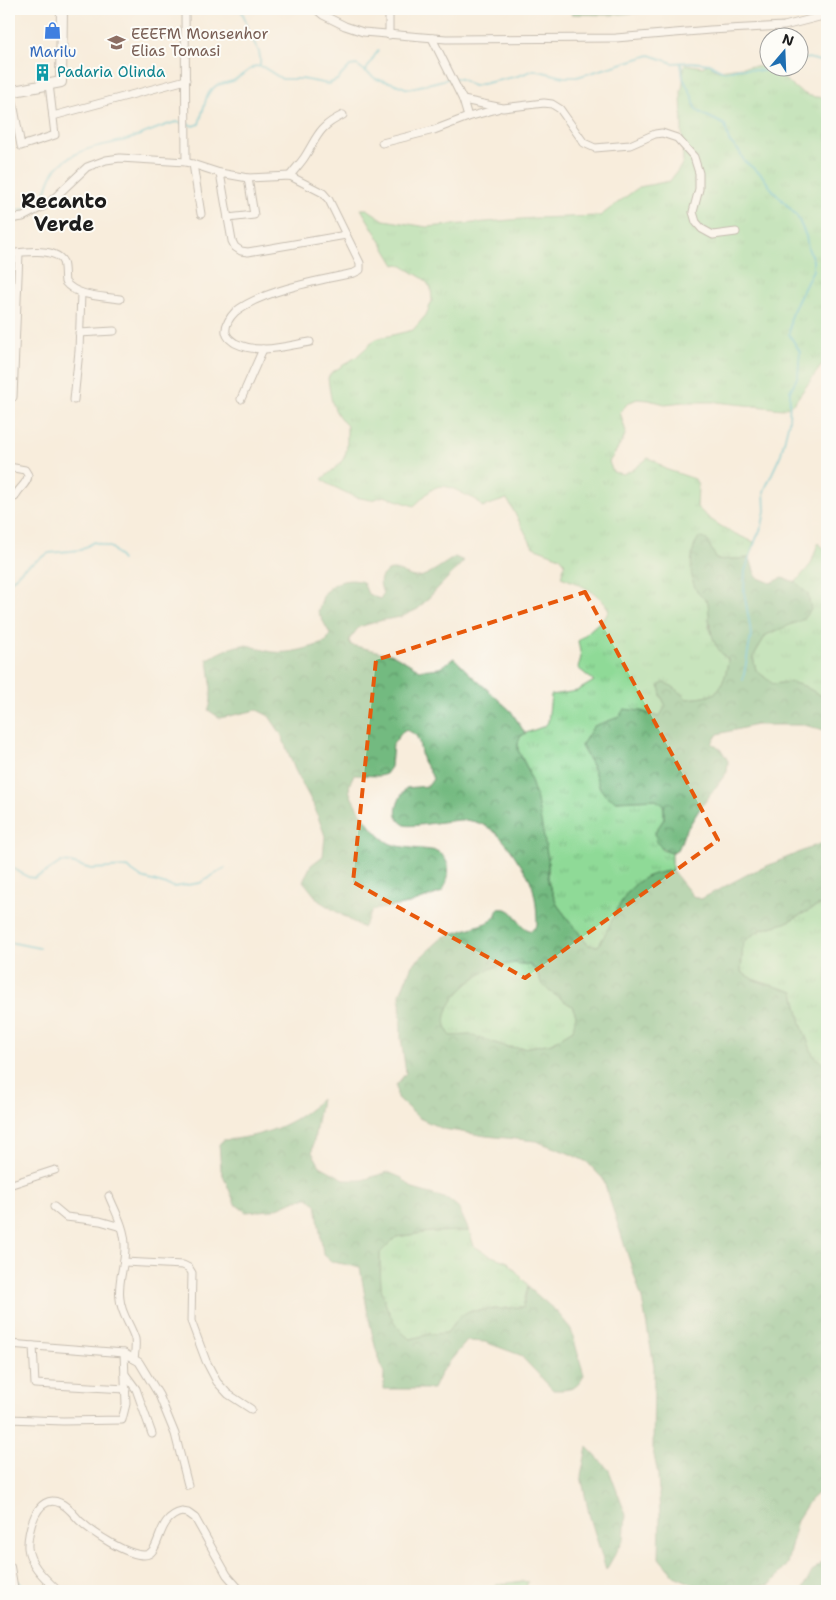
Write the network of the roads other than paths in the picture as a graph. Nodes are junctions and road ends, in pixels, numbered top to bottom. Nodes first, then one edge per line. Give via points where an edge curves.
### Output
1 (62, 9) edge
2 (185, 9) edge
3 (316, 9) edge
4 (389, 9) edge
5 (827, 15) edge
6 (389, 35) junction
7 (432, 38) junction
8 (186, 80) junction
9 (49, 84) junction
10 (10, 92) edge
11 (463, 100) junction
12 (503, 108) junction
13 (343, 115) dead end
14 (53, 116) junction
15 (468, 117) junction
16 (382, 143) dead end
17 (189, 163) junction
18 (220, 173) junction
19 (290, 176) junction
20 (248, 178) junction
21 (201, 214) dead end
22 (228, 218) junction
23 (9, 220) edge
24 (736, 232) dead end
25 (346, 235) junction
26 (19, 252) junction
27 (9, 254) edge
28 (80, 293) junction
29 (120, 299) dead end
30 (114, 331) dead end
31 (80, 333) junction
32 (310, 342) dead end
33 (263, 349) junction
34 (13, 397) dead end
35 (242, 399) dead end
36 (74, 400) dead end
37 (9, 467) edge
38 (15, 497) dead end
39 (55, 1170) dead end
40 (9, 1185) edge
41 (110, 1196) dead end
42 (54, 1207) dead end
43 (121, 1227) junction
44 (124, 1262) junction
45 (9, 1344) edge
46 (33, 1346) junction
47 (124, 1353) junction
48 (134, 1359) junction
49 (125, 1374) junction
50 (126, 1389) junction
51 (251, 1409) dead end
52 (9, 1419) edge
53 (152, 1434) dead end
54 (188, 1485) dead end
55 (9, 1567) edge
56 (13, 1591) edge
57 (58, 1591) edge
58 (241, 1591) edge

1 - 9 main road via 61,82
2 - 8 street
3 - 6 street via 345,26
4 - 6 street
5 - 7 street via 784,26 616,38
6 - 7 street
7 - 11 street
8 - 14 street
8 - 17 street
9 - 10 main road
9 - 14 street
10 - 14 street via 22,146 55,135
11 - 12 street
11 - 15 street
12 - 15 street
12 - 24 street via 552,104 560,109 590,148 630,145 662,133 677,138 697,164 700,180 693,212 696,222 713,235
13 - 19 street via 324,126
15 - 16 street via 434,130
17 - 18 street
17 - 21 street
17 - 23 street via 120,158 97,163 80,172 48,204 23,217
18 - 20 street
18 - 22 street
19 - 20 street
19 - 25 street via 324,193
20 - 22 street via 254,215
22 - 25 street via 232,241 241,251
25 - 33 street via 361,267 357,272 266,296 235,312 229,319 227,337 242,346
26 - 27 street
26 - 28 street via 57,256 63,263 65,282
26 - 34 street
28 - 29 street
28 - 31 street
30 - 31 street
31 - 36 street
32 - 33 street
33 - 35 street
37 - 38 street via 25,470 28,475
39 - 40 street
41 - 43 street
42 - 43 street via 66,1217
43 - 44 street via 125,1237
44 - 48 street via 120,1299 136,1346
44 - 51 street via 189,1268 192,1273 191,1320 206,1361 228,1394
45 - 46 street
46 - 47 street
46 - 50 street via 35,1384
47 - 48 street
47 - 49 street
48 - 54 street via 145,1371 169,1415
49 - 50 street
49 - 53 street via 136,1389
50 - 52 street via 122,1420
55 - 56 main road
57 - 58 street via 36,1567 28,1546 33,1518 41,1506 52,1501 66,1506 96,1534 142,1555 153,1551 167,1520 178,1513 188,1513 195,1518

